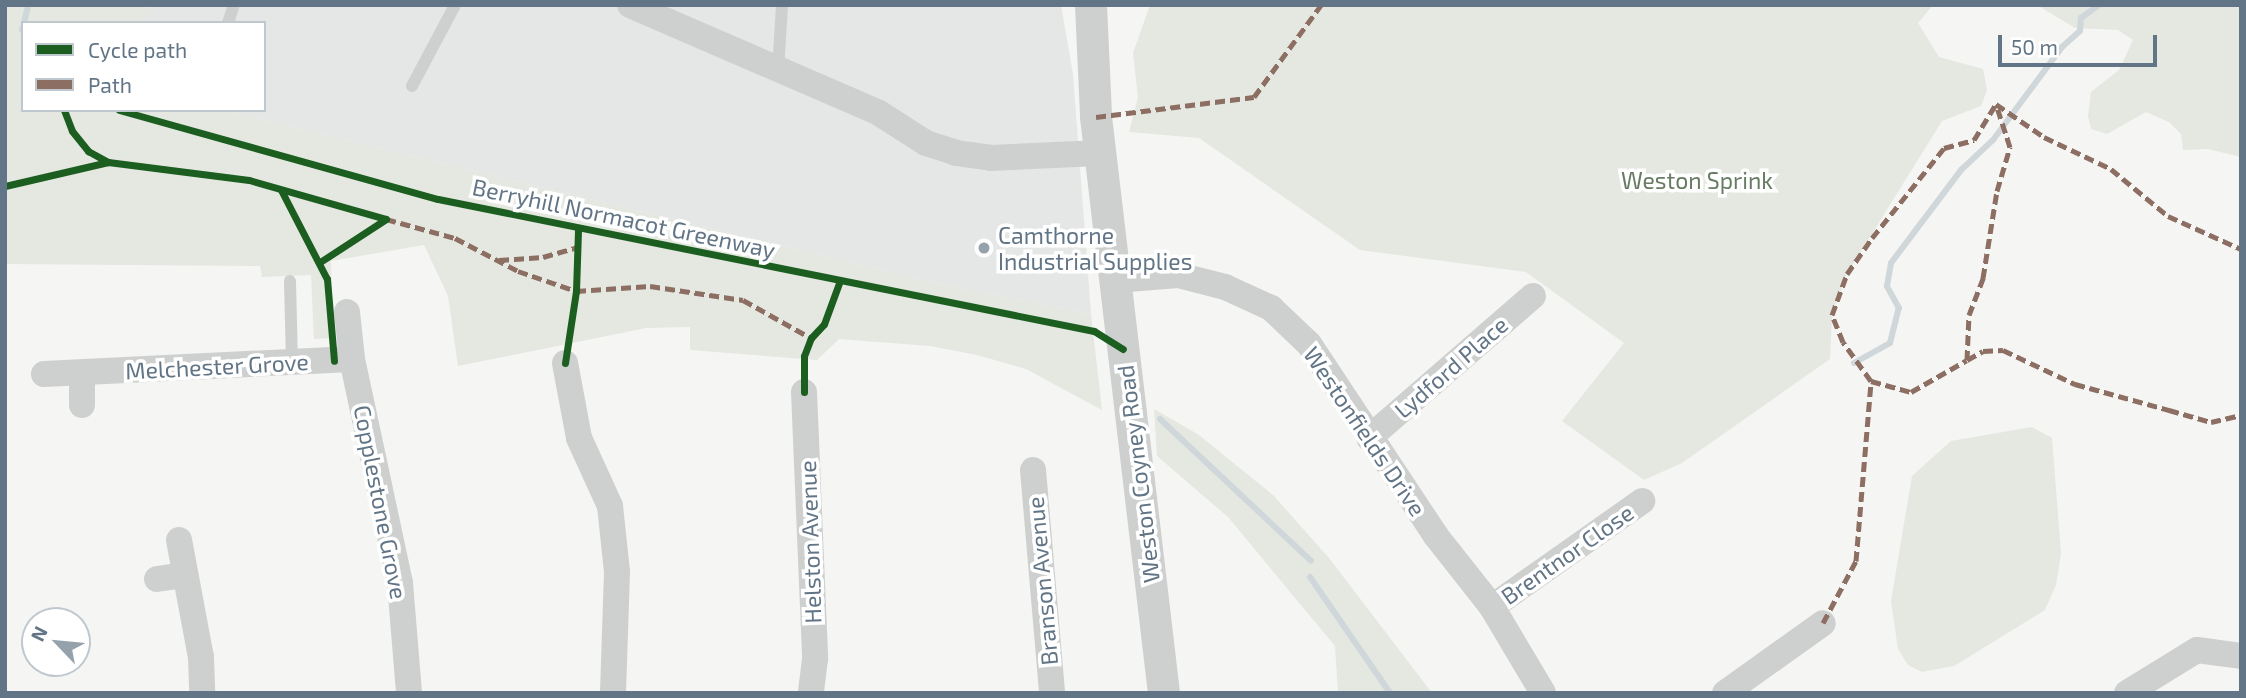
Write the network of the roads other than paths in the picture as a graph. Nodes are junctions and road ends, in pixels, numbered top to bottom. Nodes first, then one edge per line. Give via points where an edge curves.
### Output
1 (455, 5) edge
2 (630, 5) edge
3 (782, 5) edge
4 (1091, 5) edge
5 (778, 71) junction
6 (412, 86) dead end
7 (1100, 153) junction
8 (1116, 280) junction
9 (290, 281) dead end
10 (1533, 296) dead end
11 (347, 312) dead end
12 (352, 359) junction
13 (292, 362) junction
14 (565, 363) dead end
15 (82, 373) junction
16 (44, 374) dead end
17 (804, 392) dead end
18 (82, 405) dead end
19 (1369, 438) junction
20 (1033, 470) dead end
21 (1642, 501) dead end
22 (179, 540) dead end
23 (184, 575) junction
24 (157, 579) dead end
25 (1492, 607) junction
26 (1805, 627) dead end
27 (2240, 647) edge
28 (202, 693) edge
29 (409, 693) edge
30 (613, 693) edge
31 (811, 693) edge
32 (1052, 693) edge
33 (1164, 693) edge
34 (1543, 693) edge
35 (1725, 693) edge
36 (2127, 693) edge

1 - 6 lane
2 - 5 street
3 - 5 lane
4 - 7 street, Weston Coyney Road
5 - 7 street via 879,113 926,143 956,153 990,158
7 - 8 street, Weston Coyney Road
8 - 19 street, Westonfields Drive via 1178,275 1226,287 1271,308 1308,344
8 - 33 street, Weston Coyney Road
9 - 13 lane
10 - 19 street, Lydford Place
11 - 12 street, Copplestone Grove
12 - 13 street, Melchester Grove
12 - 29 street, Copplestone Grove via 400,583
13 - 15 street, Melchester Grove
14 - 30 street via 579,438 610,506 617,572
15 - 16 street, Melchester Grove
15 - 18 street
17 - 31 street, Helston Avenue via 816,659
19 - 25 street, Westonfields Drive
20 - 32 street, Branson Avenue
21 - 25 street, Brentnor Close
22 - 23 street
23 - 24 street
23 - 28 street via 201,657
25 - 34 street, Westonfields Drive
26 - 35 street
27 - 36 street via 2197,650

